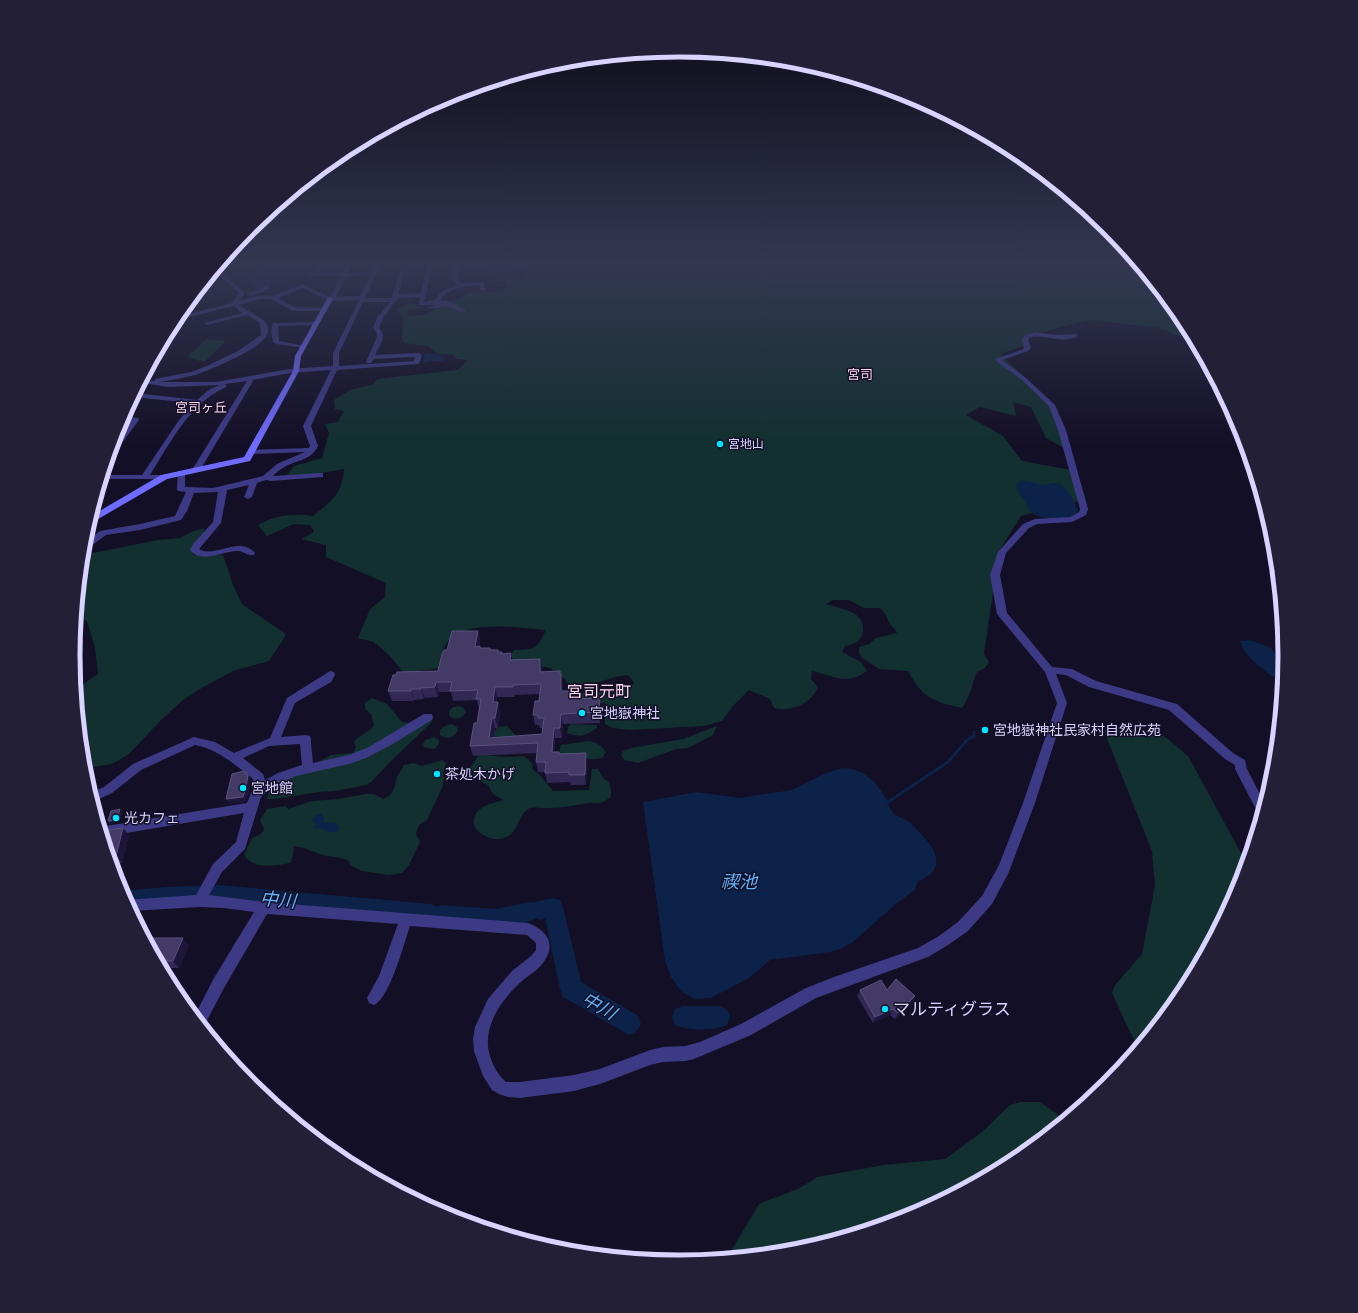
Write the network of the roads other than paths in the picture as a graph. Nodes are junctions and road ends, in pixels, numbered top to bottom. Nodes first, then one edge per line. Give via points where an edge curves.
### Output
1 (212, 322) edge
2 (214, 322) edge
3 (263, 322) edge
4 (351, 322) edge
5 (378, 322) edge
6 (207, 323) dead end
7 (316, 323) joint
8 (222, 326) dead end
9 (1075, 336) dead end
10 (303, 347) junction
11 (371, 357) junction
12 (368, 366) junction
13 (334, 369) junction
14 (295, 373) junction
15 (250, 381) junction
16 (146, 382) edge
17 (145, 383) edge
18 (139, 396) edge
19 (199, 402) junction
20 (129, 419) edge
21 (120, 439) edge
22 (313, 450) junction
23 (252, 452) junction
24 (196, 470) junction
25 (181, 473) junction
26 (320, 475) dead end
27 (145, 476) junction
28 (107, 477) edge
29 (164, 477) junction
30 (266, 478) junction
31 (254, 481) junction
32 (223, 488) junction
33 (191, 491) junction
34 (248, 497) dead end
35 (97, 515) edge
36 (91, 542) edge
37 (251, 553) dead end
38 (1049, 670) junction
39 (330, 675) dead end
40 (428, 716) dead end
41 (274, 741) junction
42 (233, 758) junction
43 (308, 768) junction
44 (258, 791) junction
45 (96, 796) edge
46 (1260, 805) edge
47 (253, 807) junction
48 (106, 831) edge
49 (200, 901) junction
50 (133, 905) edge
51 (264, 908) junction
52 (406, 919) junction
53 (374, 998) dead end
54 (201, 1019) edge

1 - 6 street
2 - 8 street
3 - 16 street via 264,334 242,351 204,369
4 - 13 street via 336,353
5 - 11 street via 376,328 380,337
7 - 10 street
7 - 10 street via 275,324 276,342
9 - 38 street via 1030,335 1025,338 1028,348 1026,350 998,359 1052,405 1062,430 1084,509 1083,513 1072,519 1035,522 1026,526 1002,552 995,575 1002,614
10 - 14 street via 298,356
11 - 12 street
11 - 12 street via 419,356 417,363
12 - 13 street
13 - 14 street
13 - 22 street via 307,426
14 - 15 street
14 - 17 street via 216,384
14 - 23 street
15 - 19 street via 218,388
15 - 24 street
18 - 19 street
19 - 27 street via 187,414
20 - 21 street via 135,420
22 - 23 street
22 - 30 street via 310,454 278,466 271,476
23 - 24 street via 244,461
24 - 25 street
25 - 29 street
25 - 33 street via 181,489
26 - 30 street
27 - 28 street
27 - 29 street
29 - 35 street
30 - 31 street
31 - 32 street
31 - 34 street
32 - 33 street
32 - 37 street via 217,523 194,550 199,554 242,549
33 - 36 street via 178,518 103,533
38 - 46 street via 1068,672 1094,684 1173,707 1229,756 1241,763
38 - 52 street via 1062,703 1028,807 1004,870 981,909 958,931 930,950 810,994 738,1033 688,1053 660,1055 580,1082 522,1090 503,1088 491,1078 483,1059 482,1028 494,1002 541,954 543,948 540,936 528,929
39 - 41 street via 292,701
40 - 43 street via 375,749
41 - 42 street
41 - 43 street via 306,739
42 - 44 street via 259,777
42 - 45 street via 202,741 194,741 137,767 108,790
43 - 44 street via 287,773
44 - 47 street
47 - 48 street
47 - 49 street via 241,847 216,870
49 - 50 street
49 - 51 street
51 - 52 street
51 - 54 street via 219,983
52 - 53 street via 385,980

